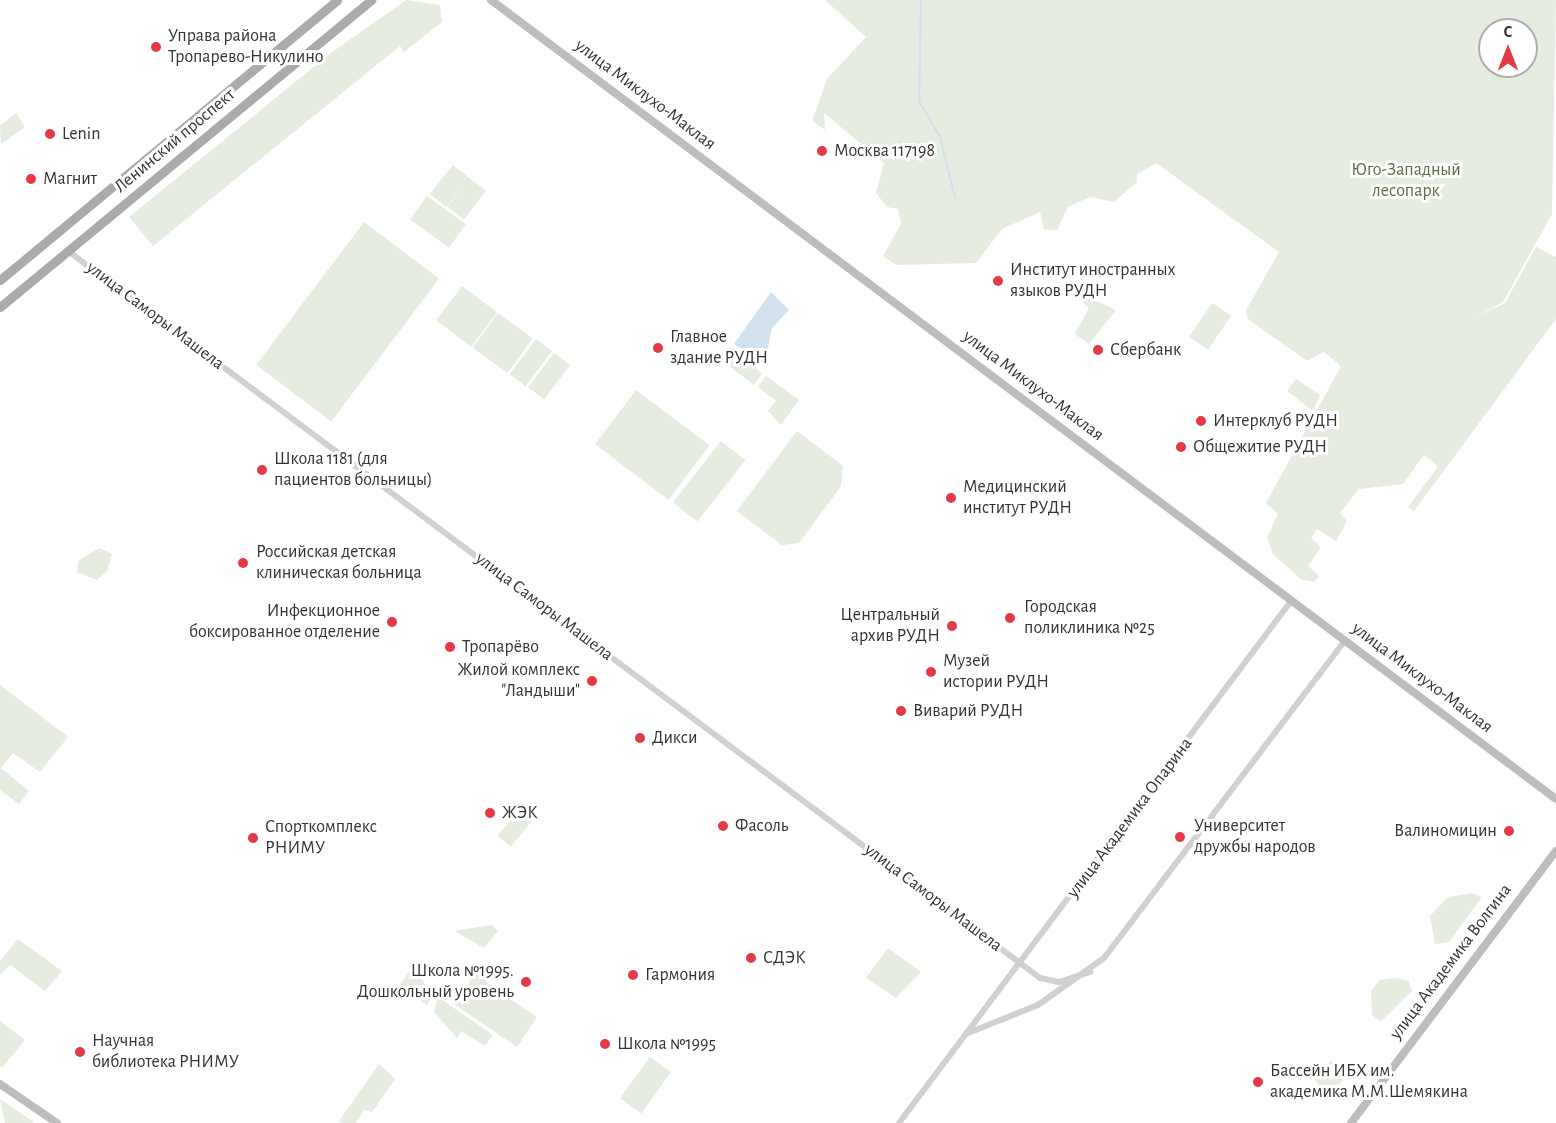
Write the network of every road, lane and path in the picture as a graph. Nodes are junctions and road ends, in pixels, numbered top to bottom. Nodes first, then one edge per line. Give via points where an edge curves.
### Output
1 (338, 0) edge
2 (371, 0) edge
3 (491, 0) edge
4 (68, 251) junction
5 (0, 280) edge
6 (0, 307) edge
7 (1291, 601) junction
8 (1345, 641) junction
9 (1556, 799) edge
10 (1556, 851) edge
11 (1020, 963) junction
12 (1090, 972) junction
13 (967, 1034) junction
14 (0, 1084) edge
15 (57, 1123) edge
16 (899, 1123) edge
17 (1351, 1123) edge

1 - 5 main road, Ленинский проспект
2 - 4 main road, Ленинский проспект
3 - 7 main road, улица Миклухо-Маклая
4 - 6 main road, Ленинский проспект
4 - 11 street, улица Саморы Машела
7 - 8 main road, улица Миклухо-Маклая
7 - 11 street, улица Академика Опарина
8 - 9 main road, улица Миклухо-Маклая
8 - 12 street
10 - 17 main road, улица Академика Волгина
11 - 12 street, улица Саморы Машела via 1050,982
11 - 13 street, улица Академика Опарина
12 - 13 street via 1038,1005
13 - 16 street, улица Академика Опарина
14 - 15 main road

